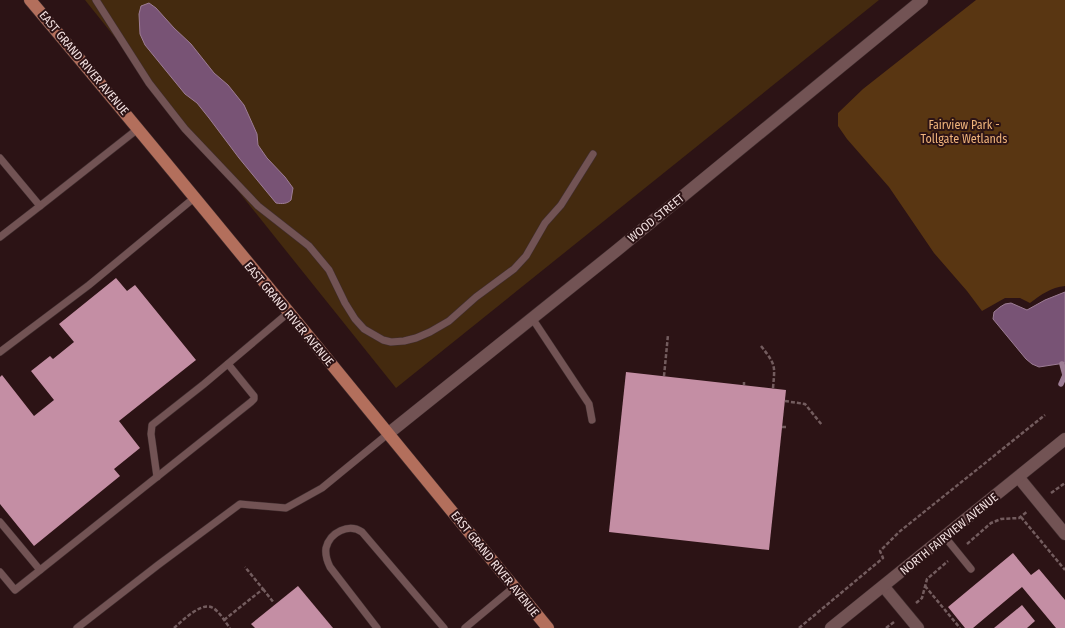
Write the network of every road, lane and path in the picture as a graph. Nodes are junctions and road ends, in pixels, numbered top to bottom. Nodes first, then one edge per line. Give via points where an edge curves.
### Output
1 (30, 0) edge
2 (96, 0) edge
3 (922, 0) edge
4 (139, 128) junction
5 (593, 154) dead end
6 (0, 158) edge
7 (194, 198) junction
8 (40, 206) junction
9 (0, 237) edge
10 (288, 313) junction
11 (532, 318) junction
12 (668, 335) dead end
13 (761, 346) dead end
14 (0, 352) edge
15 (228, 364) junction
16 (664, 376) dead end
17 (773, 388) dead end
18 (785, 401) dead end
19 (1045, 415) dead end
20 (592, 420) dead end
21 (822, 426) dead end
22 (782, 427) dead end
23 (788, 427) dead end
24 (389, 433) junction
25 (1065, 439) edge
26 (158, 477) junction
27 (1019, 478) junction
28 (1021, 517) dead end
29 (0, 522) edge
30 (1065, 534) edge
31 (945, 537) junction
32 (245, 567) dead end
33 (971, 569) dead end
34 (40, 570) junction
35 (1065, 570) edge
36 (0, 572) edge
37 (925, 586) dead end
38 (514, 587) junction
39 (884, 587) junction
40 (263, 589) junction
41 (274, 603) dead end
42 (224, 620) junction
43 (77, 628) edge
44 (174, 628) edge
45 (230, 628) edge
46 (377, 628) edge
47 (444, 628) edge
48 (465, 628) edge
49 (548, 628) edge
50 (799, 628) edge
51 (831, 628) edge
52 (918, 628) edge
53 (960, 628) edge

1 - 4 main road, EAST GRAND RIVER AVENUE
2 - 5 lane via 149,83 186,129 258,206 308,246 329,270 345,303 359,323 383,340 404,341 430,332 449,321 514,269 526,256 545,223 564,201
3 - 11 street, WOOD STREET
4 - 7 main road, EAST GRAND RIVER AVENUE
4 - 8 lane
6 - 8 lane
7 - 10 main road, EAST GRAND RIVER AVENUE
7 - 14 lane via 89,285
8 - 9 lane
10 - 15 lane
10 - 24 main road, EAST GRAND RIVER AVENUE
11 - 20 lane via 589,404
11 - 24 street, WOOD STREET
12 - 16 path
13 - 17 path via 775,368
15 - 26 lane via 152,425 151,434
15 - 26 lane via 254,399
18 - 21 path via 805,404
19 - 50 path via 900,532 880,551 883,558
22 - 23 path
24 - 38 main road, EAST GRAND RIVER AVENUE
24 - 43 lane via 322,488 286,508 240,504
25 - 27 street, NORTH FAIRVIEW AVENUE
26 - 34 lane
27 - 30 street
27 - 31 street, NORTH FAIRVIEW AVENUE
28 - 35 path
29 - 34 lane
31 - 33 lane
31 - 39 street, NORTH FAIRVIEW AVENUE
32 - 40 path
34 - 36 lane via 15,590
37 - 53 path
38 - 48 lane
38 - 49 main road, EAST GRAND RIVER AVENUE
39 - 51 street, NORTH FAIRVIEW AVENUE
39 - 52 street
40 - 41 path
40 - 42 path
42 - 44 path via 215,610 205,606 197,609
42 - 45 path
46 - 47 lane via 327,561 326,548 330,540 346,529 358,529 362,532

